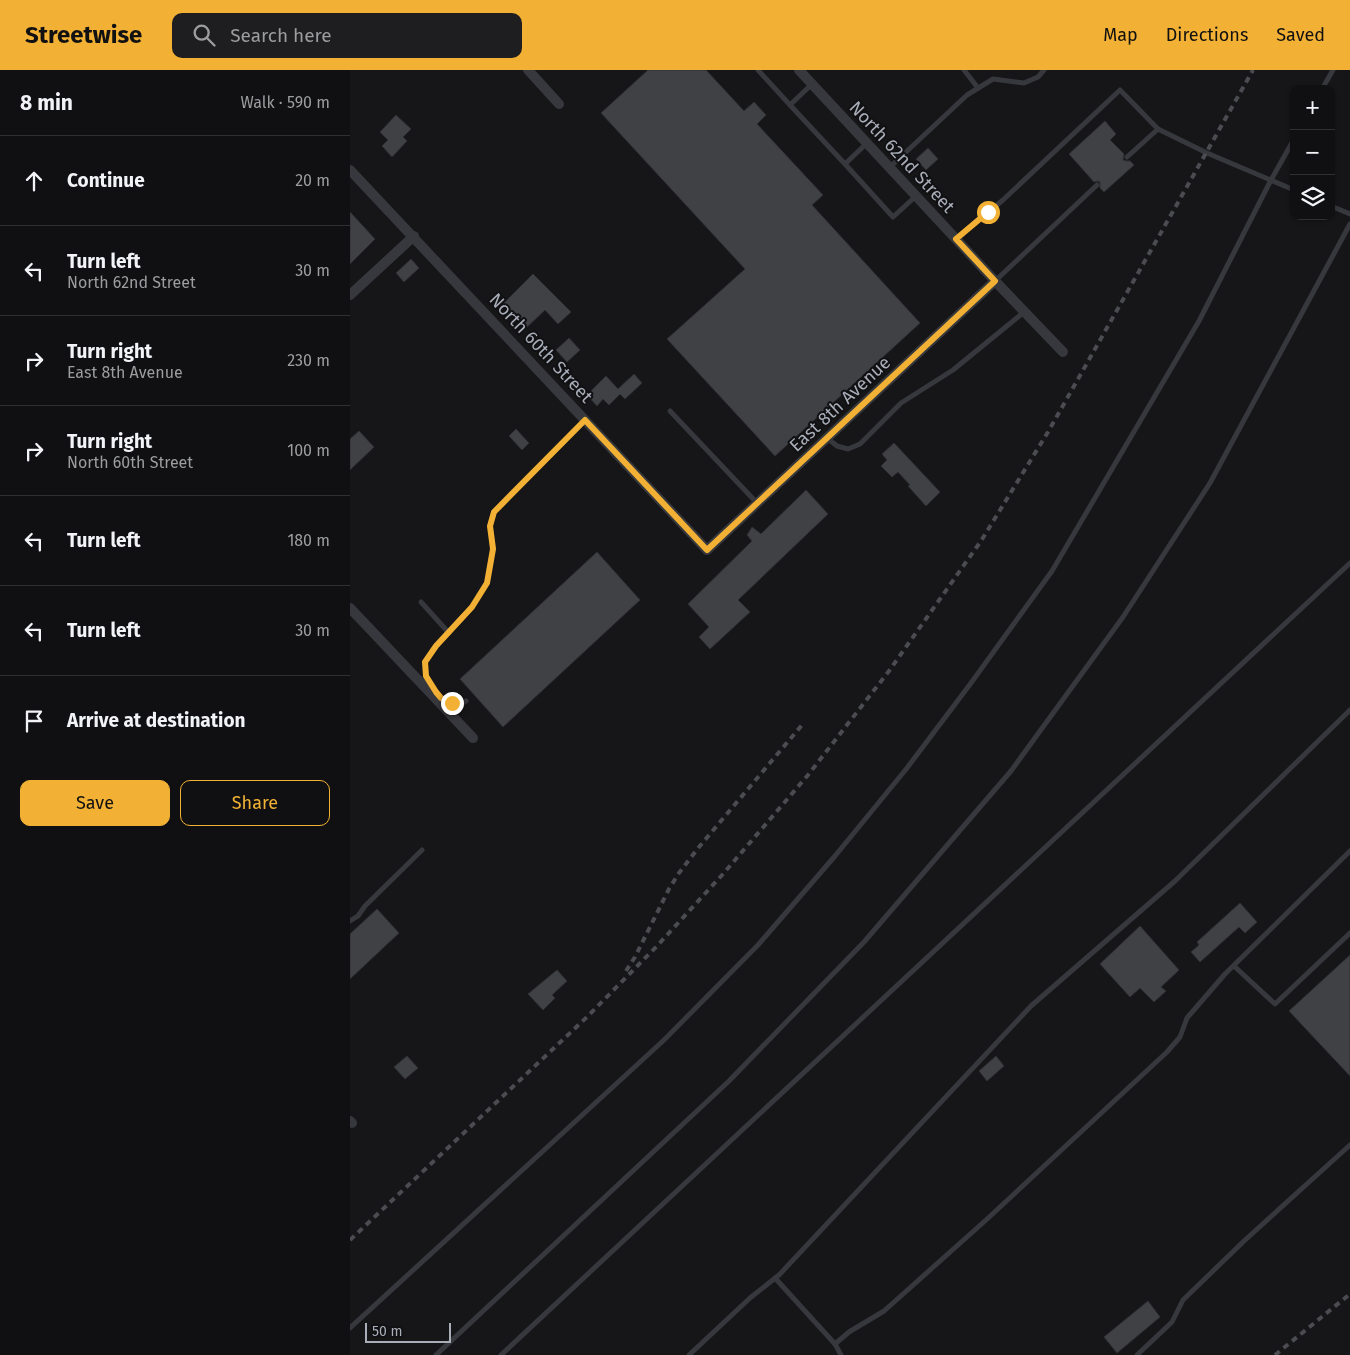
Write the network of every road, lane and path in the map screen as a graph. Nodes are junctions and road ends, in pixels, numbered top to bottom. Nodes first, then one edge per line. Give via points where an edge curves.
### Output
1 (528, 70) edge
2 (758, 70) edge
3 (799, 70) edge
4 (964, 70) edge
5 (1044, 70) edge
6 (1332, 70) edge
7 (812, 84) junction
8 (1324, 85) edge
9 (978, 88) junction
10 (559, 104) dead end
11 (790, 105) junction
12 (1158, 129) junction
13 (867, 143) junction
14 (1290, 146) edge
15 (1127, 157) dead end
16 (844, 164) junction
17 (890, 168) junction
18 (350, 170) edge
19 (1271, 180) junction
20 (1097, 185) dead end
21 (1290, 188) edge
22 (916, 196) junction
23 (1335, 208) edge
24 (1350, 214) edge
25 (1350, 224) edge
26 (414, 236) junction
27 (956, 239) junction
28 (995, 281) junction
29 (350, 295) edge
30 (1024, 312) junction
31 (1063, 352) dead end
32 (670, 411) dead end
33 (585, 420) junction
34 (827, 438) junction
35 (757, 503) junction
36 (707, 550) joint
37 (1350, 563) edge
38 (421, 602) dead end
39 (350, 608) edge
40 (449, 633) junction
41 (466, 701) dead end
42 (1350, 710) edge
43 (473, 738) dead end
44 (422, 850) dead end
45 (1350, 851) edge
46 (350, 921) edge
47 (1350, 933) edge
48 (1234, 966) junction
49 (1350, 1145) edge
50 (776, 1278) junction
51 (350, 1328) edge
52 (835, 1344) junction
53 (436, 1355) edge
54 (501, 1355) edge
55 (688, 1355) edge
56 (841, 1355) edge
57 (1138, 1355) edge

1 - 10 street
2 - 11 lane
3 - 7 street, North 62nd Street
4 - 9 lane
5 - 9 lane via 1024,83 993,79
6 - 8 lane
7 - 11 lane
7 - 13 street, North 62nd Street
9 - 17 lane via 967,94
11 - 16 lane
12 - 15 lane
12 - 19 lane
12 - 27 lane via 1120,90
13 - 16 lane
13 - 17 street, North 62nd Street
14 - 19 lane
16 - 22 lane via 893,216
17 - 22 street, North 62nd Street
18 - 26 street, North 60th Street
19 - 21 lane
19 - 51 lane via 1198,321 1052,571 906,768 758,945 664,1040
20 - 28 lane
22 - 27 street, North 62nd Street
23 - 24 lane
25 - 53 lane via 1210,483 1123,617 1012,771 864,942 729,1081
26 - 29 street
26 - 33 street, North 60th Street
27 - 28 street, North 62nd Street
28 - 30 street, North 62nd Street
28 - 34 street, East 8th Avenue
30 - 31 street, North 62nd Street
30 - 34 lane via 953,370 901,403 860,444 848,449
32 - 35 lane
33 - 36 street, North 60th Street
33 - 40 lane via 494,512 490,526 493,549 487,583 472,607
34 - 35 street, East 8th Avenue
35 - 36 street, East 8th Avenue
37 - 54 lane
38 - 40 lane
39 - 43 street
40 - 41 lane via 425,662 426,676 441,698 452,703
42 - 50 lane via 1175,881 1031,1006
44 - 46 lane
45 - 48 lane
47 - 48 lane via 1275,1004
48 - 52 lane via 1187,1018 1180,1036 1167,1052 1125,1093 884,1311
49 - 57 lane via 1183,1300 1172,1322
50 - 52 lane
50 - 55 lane
52 - 56 lane

